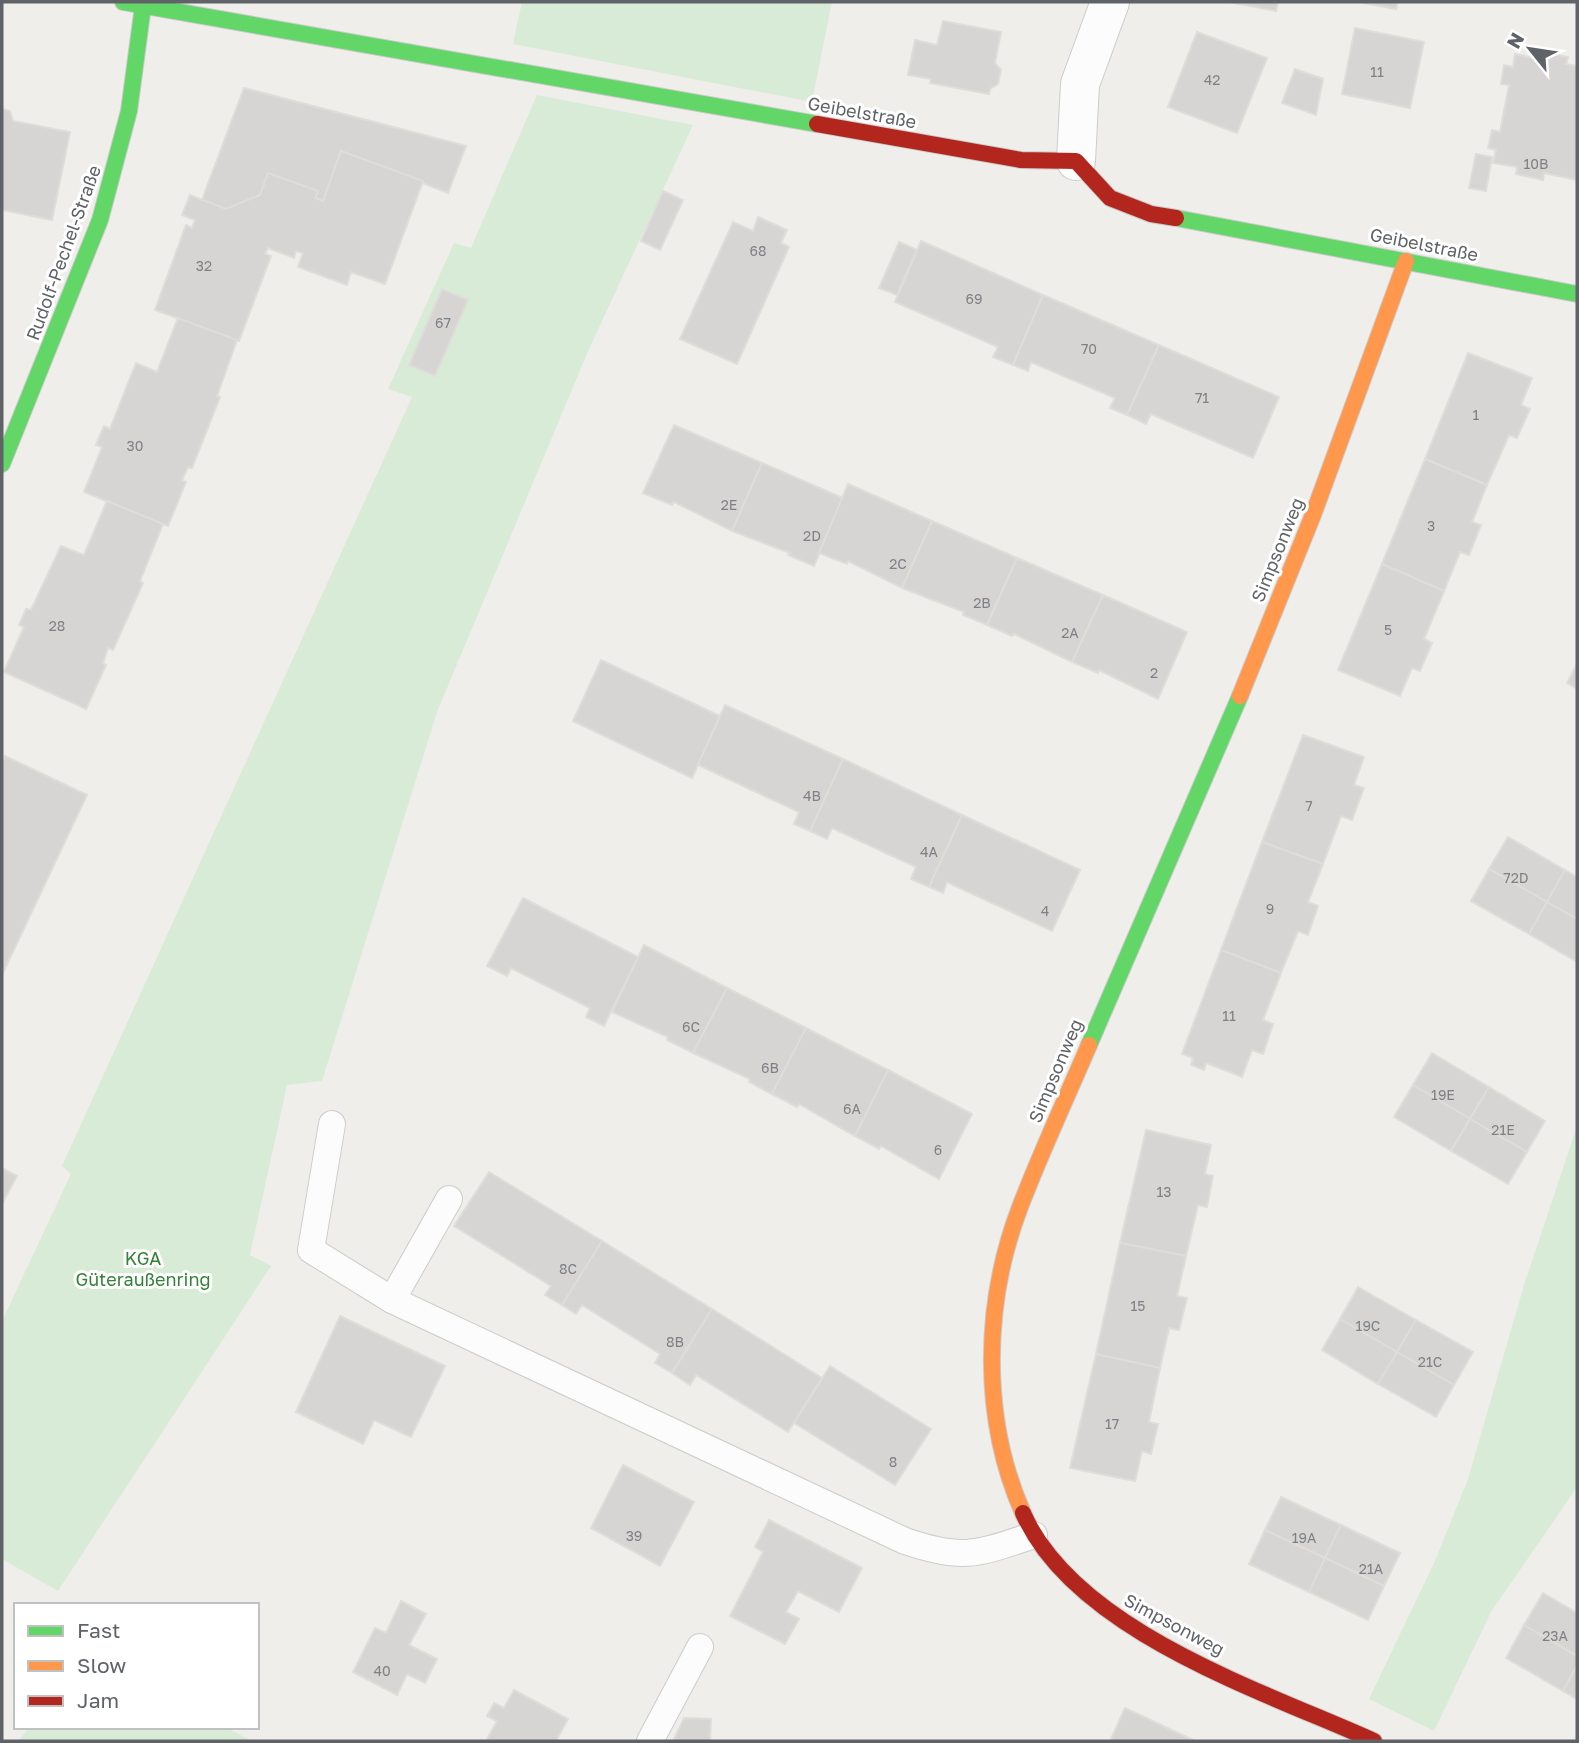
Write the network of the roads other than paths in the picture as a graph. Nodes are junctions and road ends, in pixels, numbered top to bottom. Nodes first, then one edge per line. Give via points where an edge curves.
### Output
1 (123, 2) edge
2 (1110, 2) edge
3 (143, 6) junction
4 (1076, 161) junction
5 (1406, 261) junction
6 (1577, 293) edge
7 (2, 464) edge
8 (332, 1124) dead end
9 (449, 1199) dead end
10 (392, 1300) junction
11 (1034, 1535) junction
12 (699, 1647) dead end
13 (650, 1741) edge
14 (1374, 1741) edge

1 - 3 street, Geibelstraße
2 - 4 street via 1080,84
3 - 4 street, Geibelstraße via 1021,160
3 - 7 street, Rudolf-Pechel-Straße via 129,111 100,219
4 - 5 street, Geibelstraße via 1110,198 1151,214
5 - 6 street, Geibelstraße
5 - 11 street, Simpsonweg via 1252,667 1038,1160 1009,1241 992,1336 990,1404 1010,1489
8 - 10 lane via 311,1250
9 - 10 lane
10 - 11 lane via 905,1541 940,1553 962,1554
11 - 14 street, Simpsonweg via 1072,1583 1139,1631
12 - 13 lane

